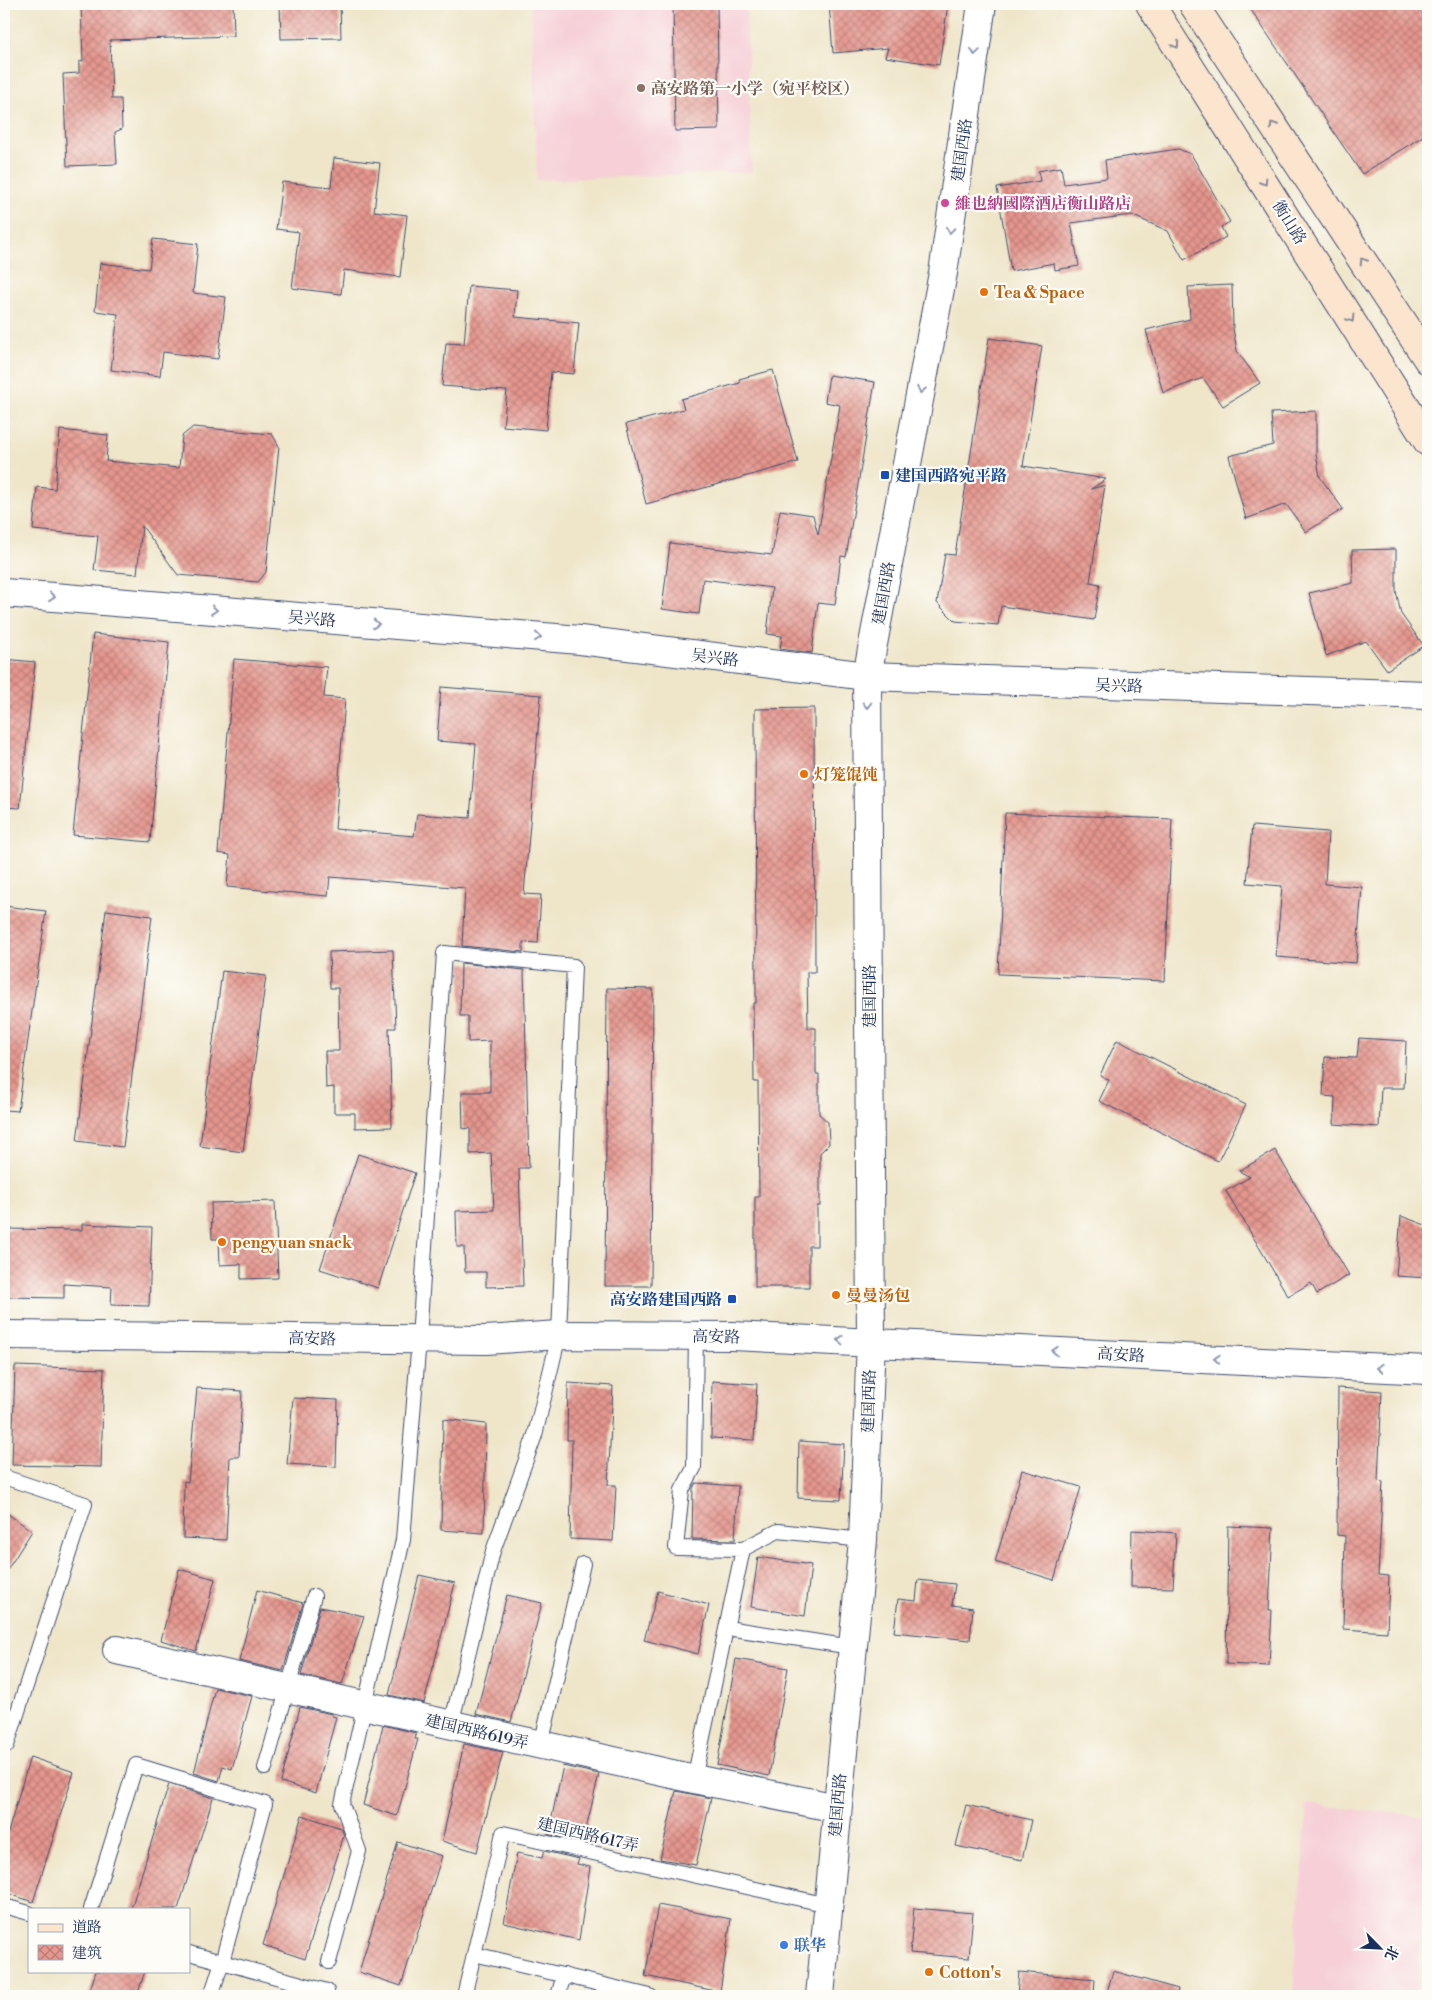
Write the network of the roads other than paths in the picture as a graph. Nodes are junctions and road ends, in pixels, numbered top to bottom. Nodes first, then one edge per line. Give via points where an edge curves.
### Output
1 (982, 4) edge
2 (1150, 4) edge
3 (1193, 4) edge
4 (1428, 360) edge
5 (1428, 442) edge
6 (4, 593) edge
7 (867, 676) junction
8 (1428, 695) edge
9 (4, 1335) edge
10 (559, 1335) junction
11 (696, 1336) junction
12 (419, 1339) junction
13 (871, 1341) junction
14 (1428, 1370) edge
15 (4, 1477) edge
16 (863, 1540) junction
17 (743, 1550) junction
18 (584, 1564) dead end
19 (314, 1596) dead end
20 (726, 1628) junction
21 (852, 1647) junction
22 (117, 1650) dead end
23 (287, 1688) junction
24 (365, 1706) junction
25 (451, 1725) junction
26 (540, 1745) junction
27 (5, 1749) edge
28 (265, 1768) dead end
29 (694, 1779) junction
30 (837, 1808) junction
31 (828, 1905) junction
32 (4, 1906) edge
33 (91, 1908) edge
34 (28, 1913) edge
35 (190, 1954) edge
36 (474, 1954) junction
37 (222, 1962) junction
38 (329, 1962) dead end
39 (564, 1975) junction
40 (211, 1996) edge
41 (326, 1996) edge
42 (464, 1996) edge
43 (558, 1996) edge
44 (650, 1996) edge
45 (820, 1996) edge

1 -> 7 street, 建国西路 via 944,273
2 -> 5 main road, 衡山路
4 -> 3 main road
6 -> 7 street, 吴兴路 via 580,640
7 - 8 street, 吴兴路
7 -> 13 street, 建国西路
9 - 12 street, 高安路
10 - 11 street, 高安路
10 - 12 street, 高安路 via 486,1340
10 - 12 lane via 574,966 444,953
10 - 25 lane via 535,1435 493,1551
13 -> 11 street, 高安路
11 - 17 lane via 694,1468 682,1490 676,1548
12 - 24 lane via 403,1540
14 -> 13 street, 高安路
13 - 16 street, 建国西路
15 - 27 lane via 86,1504
16 - 17 lane via 778,1531
16 - 21 street, 建国西路
17 - 20 lane
18 - 26 lane
19 - 23 lane
20 - 21 lane
20 - 29 lane
21 - 30 street, 建国西路
22 - 23 street, 建国西路619弄
23 - 24 street, 建国西路619弄
23 - 28 lane
24 - 25 street, 建国西路619弄
24 - 38 lane via 342,1804 360,1851
25 - 26 street, 建国西路619弄
26 - 29 street, 建国西路619弄
29 - 30 street, 建国西路619弄
30 - 31 street, 建国西路
31 - 36 lane, 建国西路617弄 via 504,1833
31 - 45 street, 建国西路
32 - 34 lane
33 - 37 lane via 136,1765 264,1804
35 - 37 lane
36 - 39 lane
36 - 42 lane, 建国西路617弄
37 - 40 lane
37 - 41 lane via 327,1991
39 - 43 lane
39 - 44 lane

